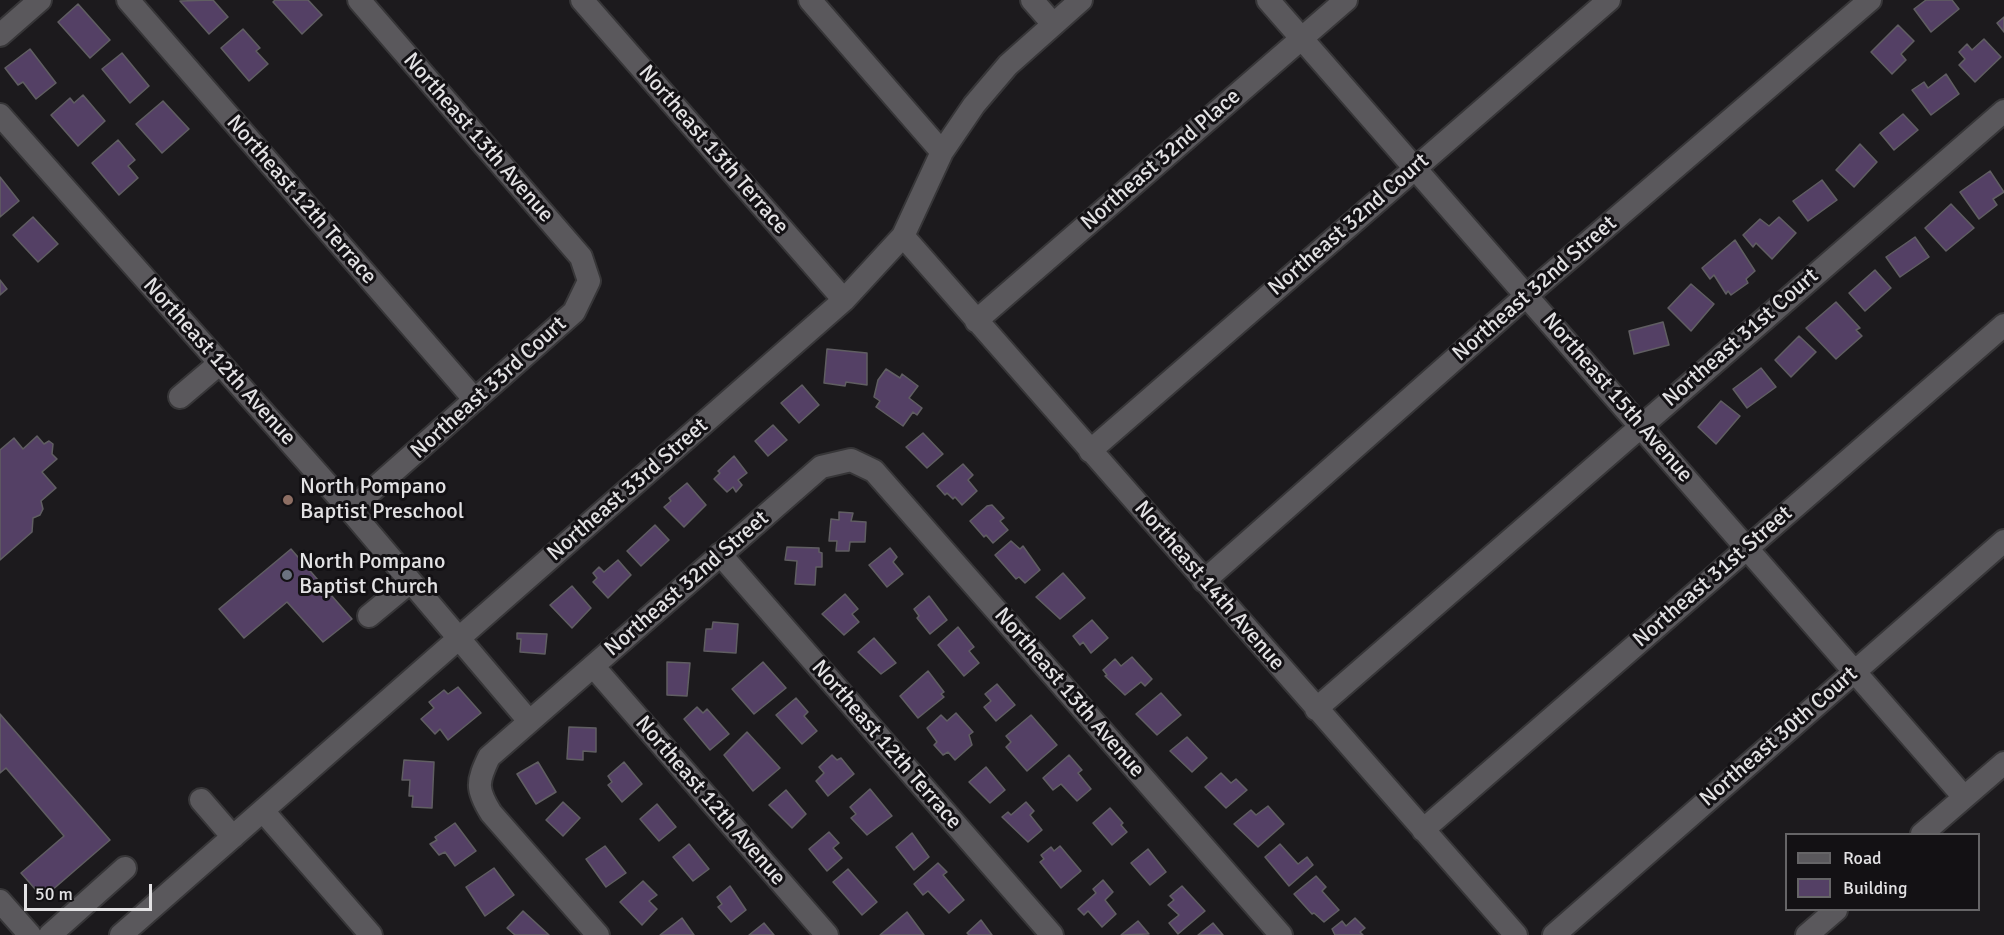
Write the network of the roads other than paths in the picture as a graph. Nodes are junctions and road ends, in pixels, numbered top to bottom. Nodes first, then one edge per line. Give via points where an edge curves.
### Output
1 (40, 0) edge
2 (128, 0) edge
3 (359, 0) edge
4 (582, 0) edge
5 (810, 0) edge
6 (1032, 0) edge
7 (1081, 0) edge
8 (1268, 0) edge
9 (1346, 0) edge
10 (1609, 0) edge
11 (1870, 0) edge
12 (1053, 24) junction
13 (0, 35) edge
14 (1301, 38) junction
15 (2004, 111) edge
16 (0, 115) edge
17 (942, 152) junction
18 (1415, 166) junction
19 (903, 236) junction
20 (589, 281) joint
21 (1527, 295) junction
22 (844, 300) junction
23 (976, 321) junction
24 (2004, 326) edge
25 (220, 363) junction
26 (180, 397) dead end
27 (475, 400) junction
28 (1640, 425) junction
29 (1090, 451) junction
30 (851, 460) joint
31 (350, 510) junction
32 (2004, 541) edge
33 (1747, 547) junction
34 (720, 554) junction
35 (1204, 581) junction
36 (410, 582) junction
37 (369, 616) dead end
38 (457, 639) junction
39 (593, 666) junction
40 (1855, 670) junction
41 (1316, 709) junction
42 (529, 722) junction
43 (2004, 763) edge
44 (1964, 797) junction
45 (201, 800) dead end
46 (262, 811) junction
47 (1424, 830) junction
48 (1923, 833) edge
49 (233, 837) junction
50 (125, 868) dead end
51 (0, 901) edge
52 (1834, 911) edge
53 (133, 931) edge
54 (30, 935) edge
55 (50, 935) edge
56 (371, 935) edge
57 (598, 935) edge
58 (827, 935) edge
59 (1052, 935) edge
60 (1281, 935) edge
61 (1516, 935) edge
62 (1554, 935) edge
63 (1808, 935) edge

1 - 13 street
2 - 27 street, Northeast 12th Terrace
3 - 20 street, Northeast 13th Avenue via 581,257
4 - 22 street, Northeast 13th Terrace
5 - 17 street
6 - 12 street
7 - 12 street, Northeast 33rd Street
8 - 14 street, Northeast 15th Avenue
9 - 14 street, Northeast 32nd Place
10 - 18 street, Northeast 32nd Court
11 - 21 street, Northeast 32nd Street
12 - 17 street, Northeast 33rd Street via 1008,65
14 - 18 street, Northeast 15th Avenue
14 - 23 street, Northeast 32nd Place
15 - 28 street, Northeast 31st Court
16 - 25 street, Northeast 12th Avenue
17 - 19 street, Northeast 33rd Street
18 - 21 street, Northeast 15th Avenue
18 - 29 street, Northeast 32nd Court
19 - 22 street, Northeast 33rd Street
19 - 23 street, Northeast 14th Avenue
20 - 27 street, Northeast 33rd Court via 574,312
21 - 28 street, Northeast 15th Avenue
21 - 35 street, Northeast 32nd Street
22 - 38 street, Northeast 33rd Street
23 - 29 street, Northeast 14th Avenue
24 - 33 street, Northeast 31st Street
25 - 26 street
25 - 31 street, Northeast 12th Avenue
27 - 31 street, Northeast 33rd Court
28 - 33 street, Northeast 15th Avenue
28 - 41 street, Northeast 31st Court
29 - 35 street, Northeast 14th Avenue
30 - 34 street, Northeast 32nd Street via 821,467
30 - 60 street, Northeast 13th Avenue via 874,471
31 - 36 street, Northeast 12th Avenue
32 - 40 street, Northeast 30th Court
33 - 40 street, Northeast 15th Avenue
33 - 47 street, Northeast 31st Street
34 - 39 street, Northeast 32nd Street
34 - 59 street, Northeast 12th Terrace
35 - 41 street, Northeast 14th Avenue
36 - 37 street
36 - 38 street, Northeast 12th Avenue
38 - 42 street, Northeast 12th Avenue
38 - 46 street, Northeast 33rd Street
39 - 42 street, Northeast 32nd Street
39 - 58 street, Northeast 12th Avenue
40 - 44 street, Northeast 15th Avenue
40 - 62 street, Northeast 30th Court
41 - 47 street, Northeast 14th Avenue
42 - 57 street, Northeast 32nd Street via 489,757 480,776 480,795 491,813
43 - 44 street
44 - 48 street
45 - 49 street
46 - 49 street, Northeast 33rd Street
46 - 56 street
47 - 61 street, Northeast 14th Avenue
49 - 53 street, Northeast 33rd Street
50 - 55 street
51 - 54 street
52 - 63 street

